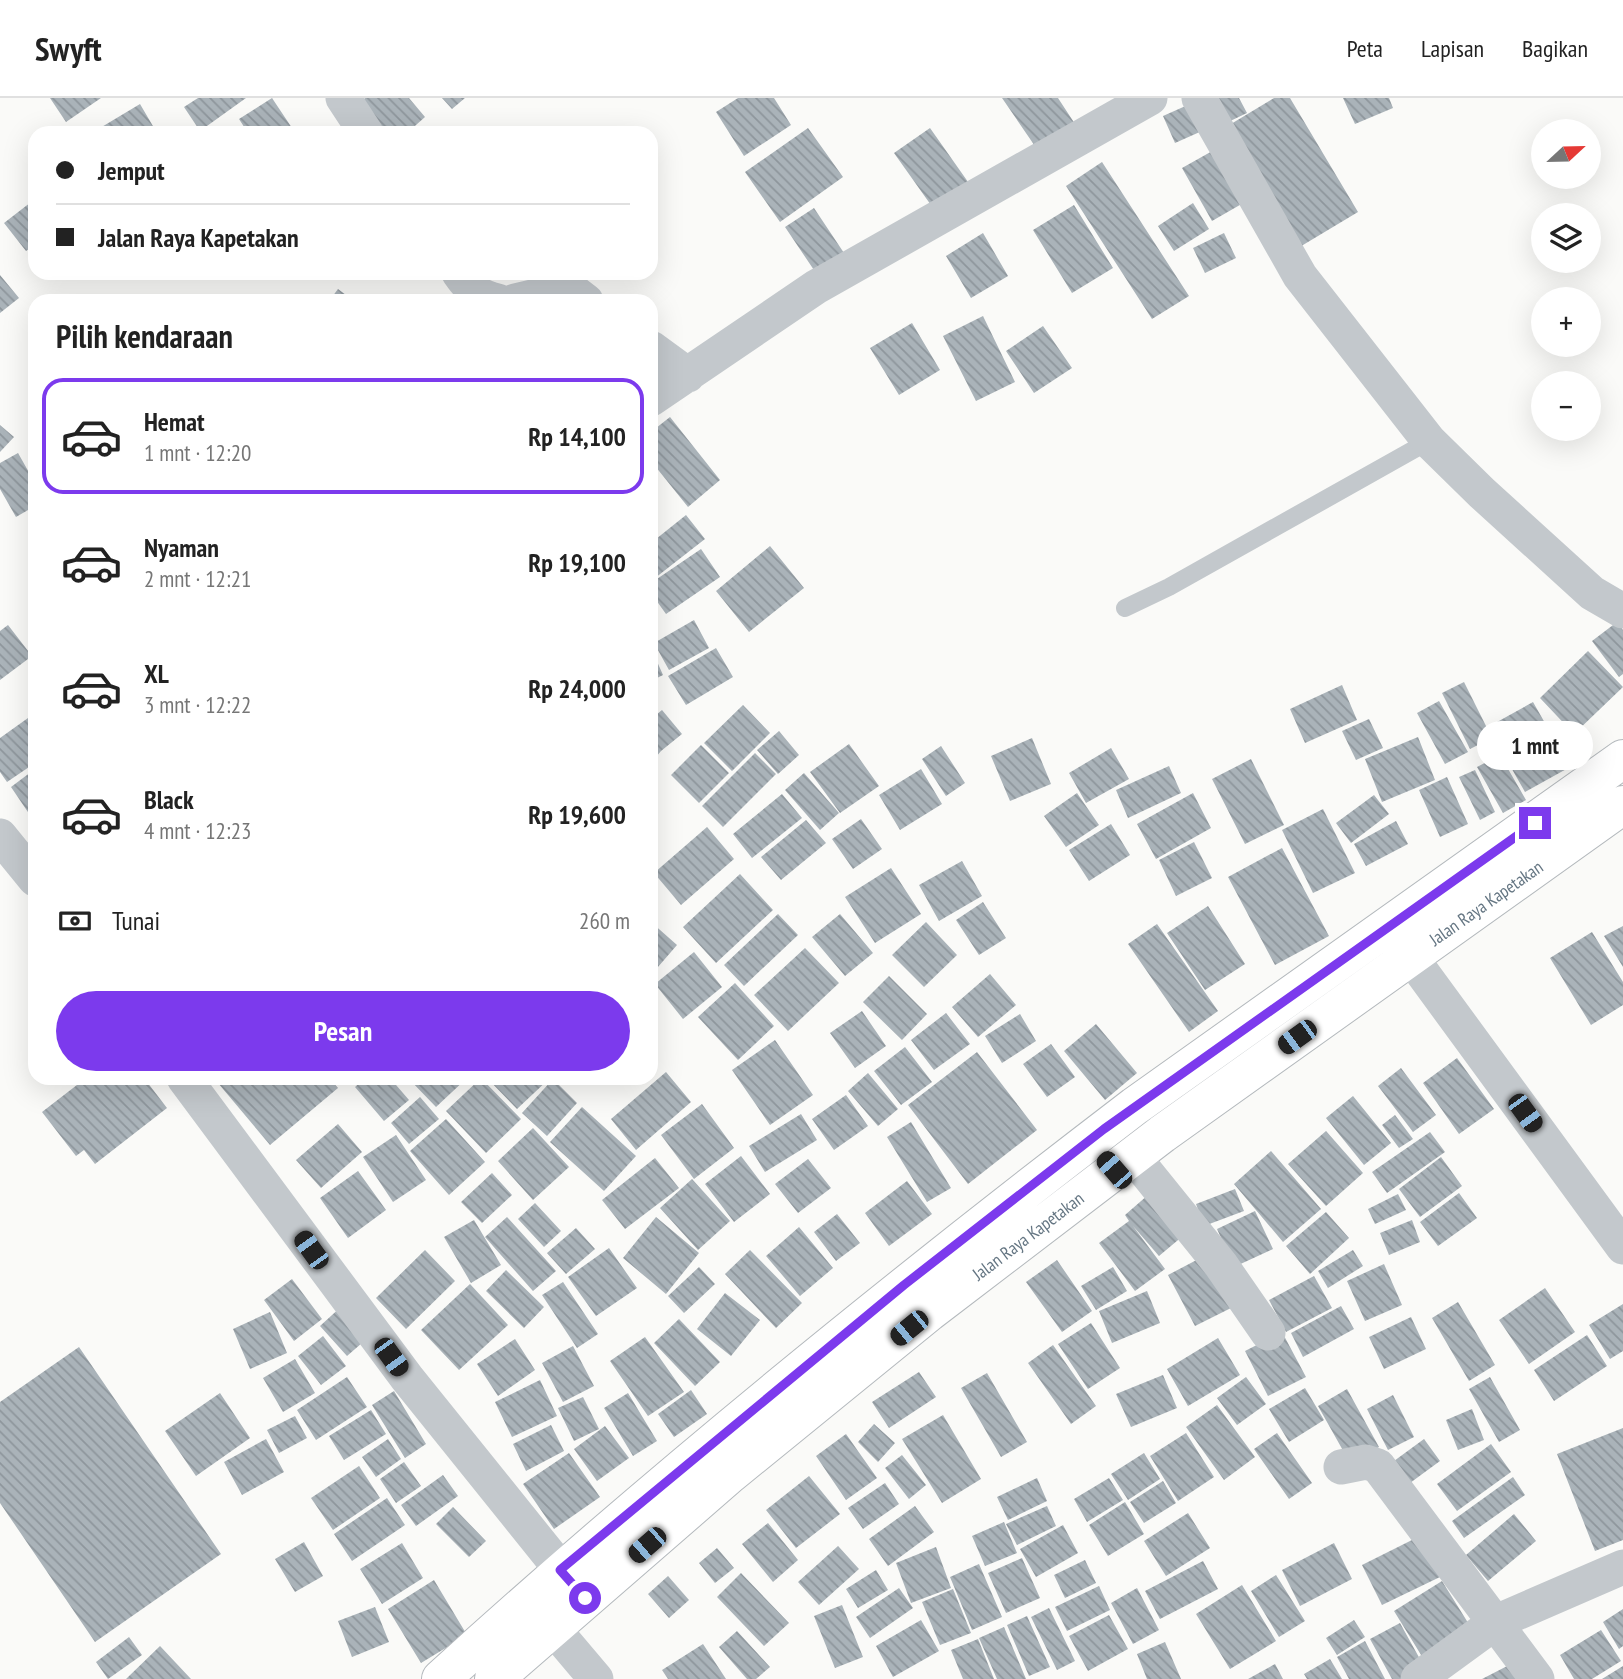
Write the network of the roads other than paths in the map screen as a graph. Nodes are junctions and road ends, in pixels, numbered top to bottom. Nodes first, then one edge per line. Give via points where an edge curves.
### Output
1 (343, 98) edge
2 (1150, 98) edge
3 (1199, 98) edge
4 (361, 126) edge
5 (464, 280) edge
6 (478, 294) edge
7 (545, 294) edge
8 (577, 294) edge
9 (658, 353) edge
10 (688, 375) junction
11 (658, 394) edge
12 (1429, 441) junction
13 (1125, 608) dead end
14 (1623, 611) edge
15 (1623, 759) edge
16 (1623, 805) edge
17 (0, 836) edge
18 (28, 870) edge
19 (1389, 925) junction
20 (1410, 957) junction
21 (189, 1085) edge
22 (1088, 1141) junction
23 (1123, 1163) junction
24 (1623, 1247) edge
25 (917, 1298) junction
26 (1268, 1332) dead end
27 (1341, 1467) dead end
28 (1623, 1567) edge
29 (573, 1584) junction
30 (1496, 1622) junction
31 (551, 1627) junction
32 (441, 1679) edge
33 (495, 1679) edge
34 (596, 1679) edge
35 (1419, 1679) edge
36 (1537, 1679) edge

1 - 4 street
2 - 10 street via 816,287
3 - 12 street via 1300,276
5 - 6 street
7 - 8 street
9 - 10 street
10 - 11 street
12 - 13 lane
12 - 14 street via 1591,593
15 - 19 highway, Jalan Raya Kapetakan
16 - 20 highway, Jalan Raya Kapetakan
17 - 18 street
19 - 20 street
19 - 22 highway, Jalan Raya Kapetakan
20 - 23 highway, Jalan Raya Kapetakan
20 - 24 street
21 - 29 street via 407,1378
22 - 23 highway
22 - 25 highway, Jalan Raya Kapetakan
23 - 25 highway, Jalan Raya Kapetakan
23 - 26 street via 1221,1265
25 - 29 highway, Jalan Raya Kapetakan
27 - 30 street via 1366,1462 1378,1466
28 - 30 street
29 - 31 highway, Jalan Raya Kapetakan
29 - 32 highway, Jalan Raya Kapetakan
30 - 35 street
30 - 36 street
31 - 33 highway, Jalan Raya Kapetakan
31 - 34 street

